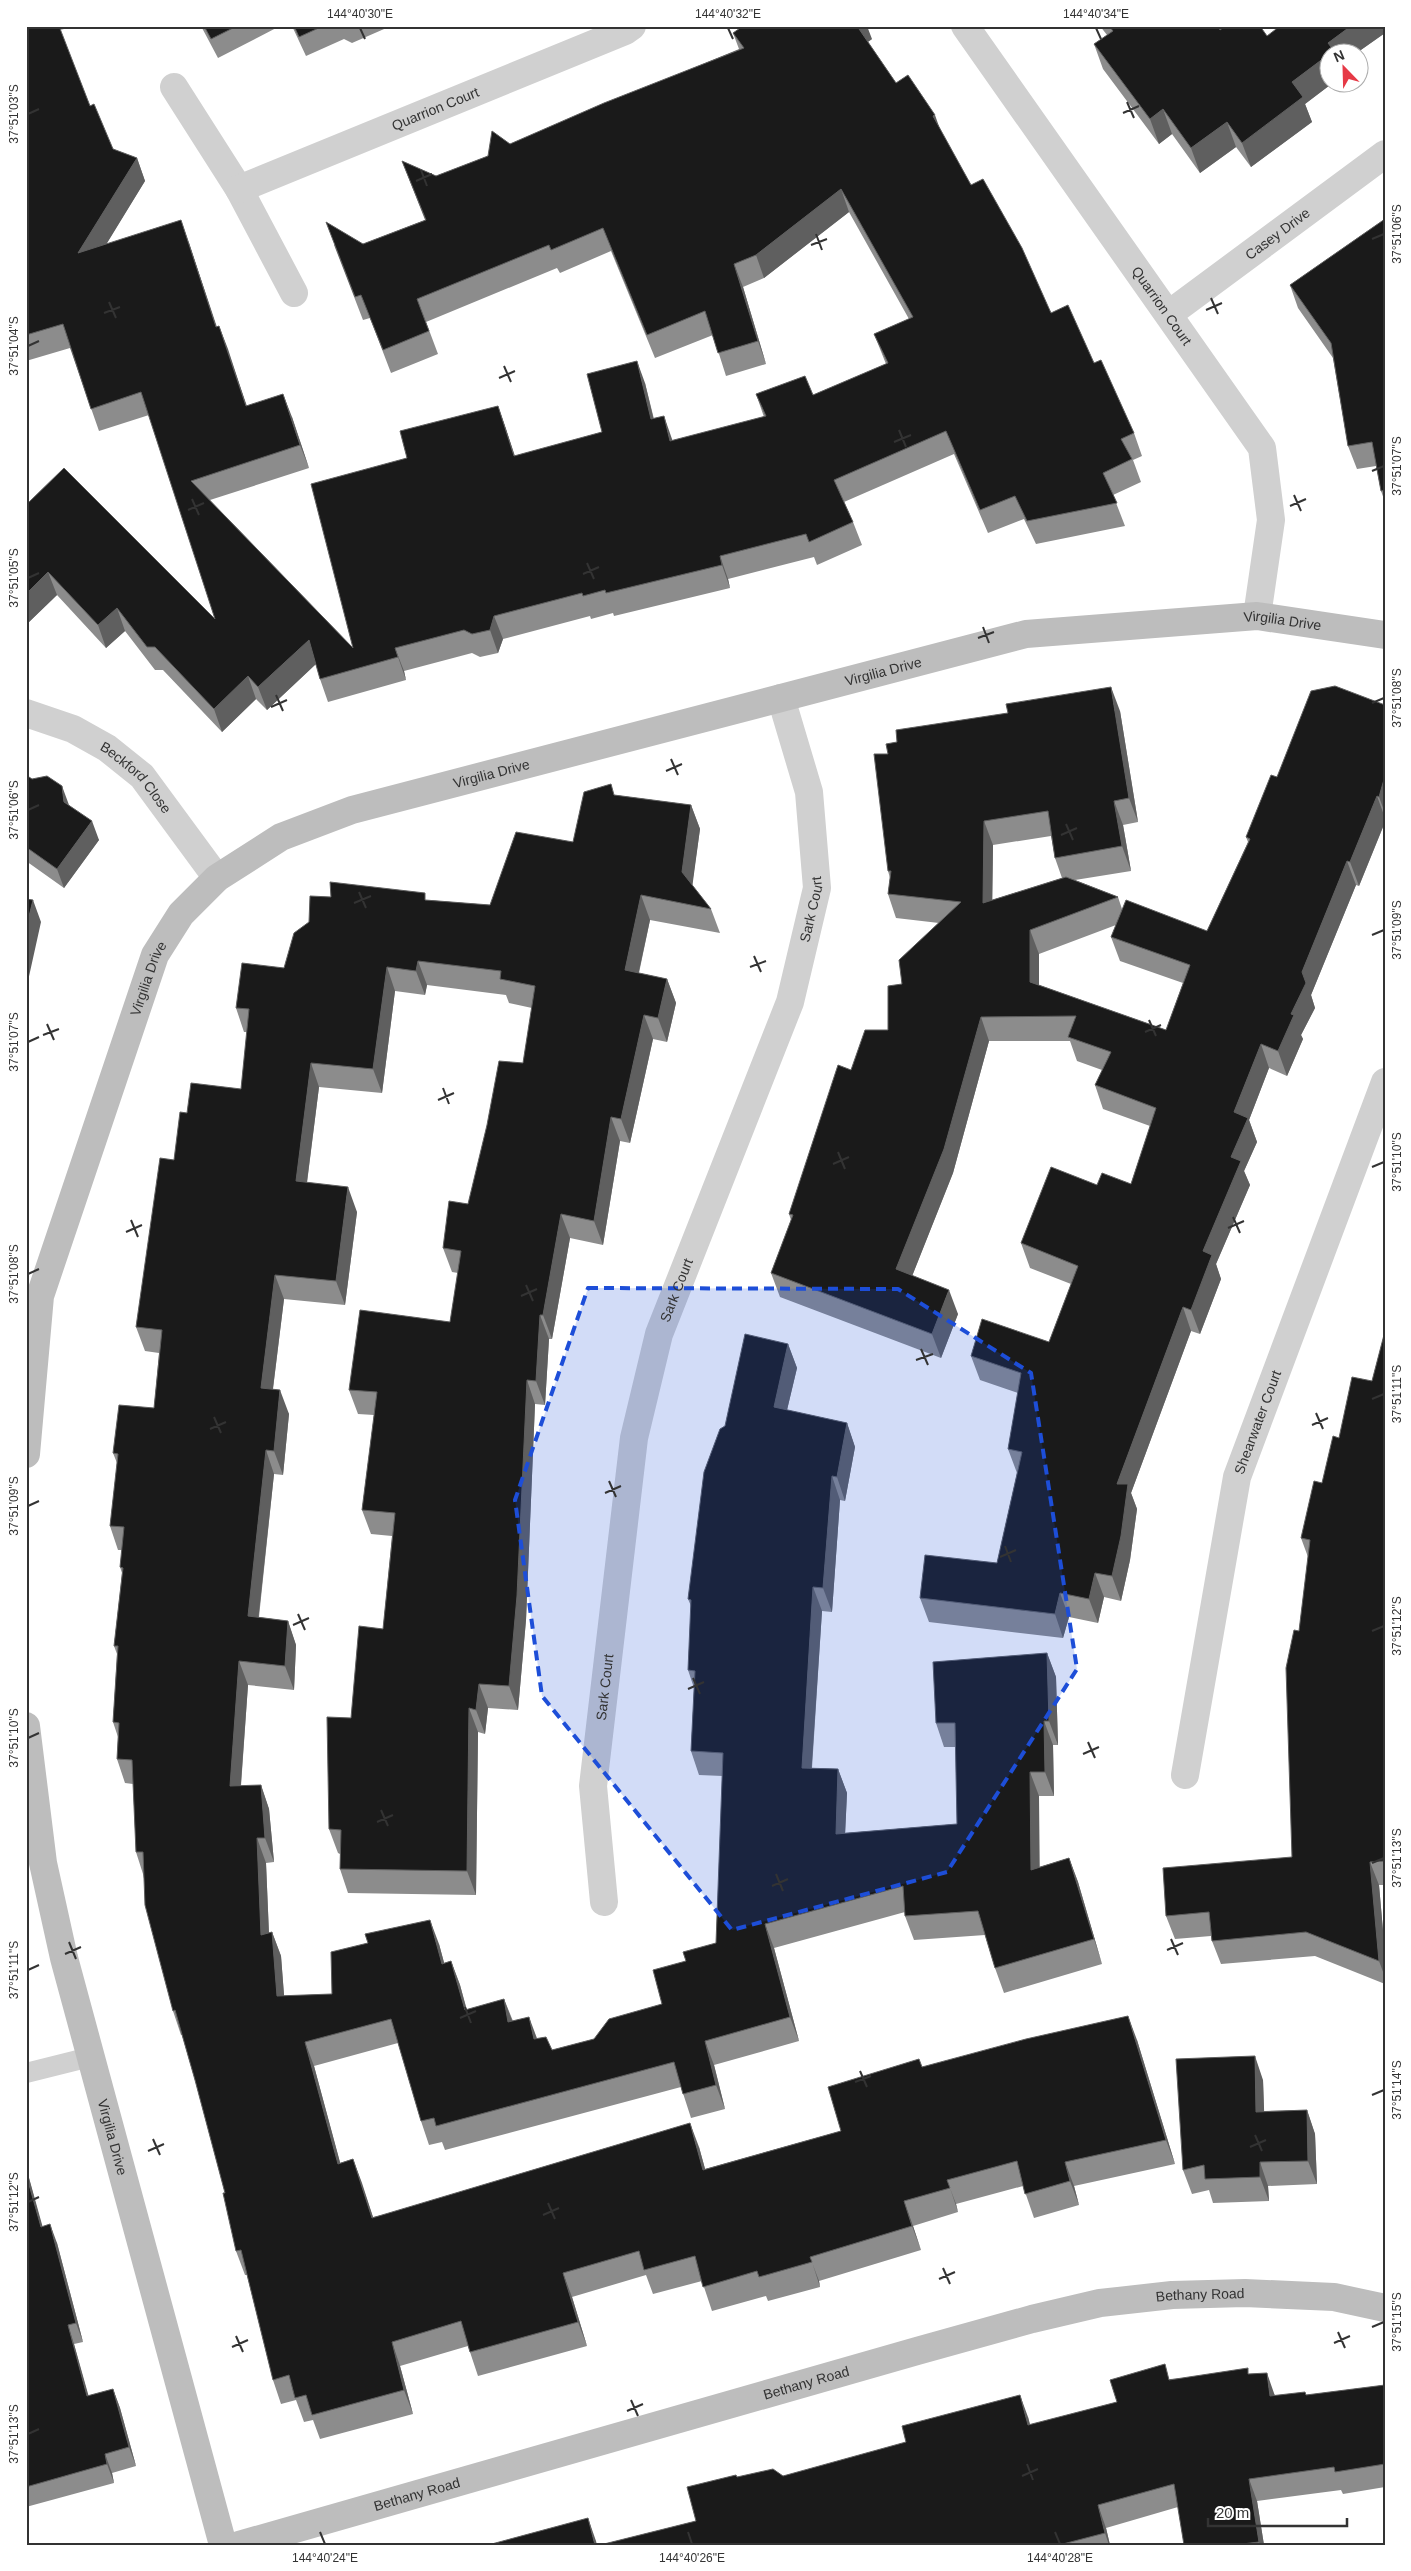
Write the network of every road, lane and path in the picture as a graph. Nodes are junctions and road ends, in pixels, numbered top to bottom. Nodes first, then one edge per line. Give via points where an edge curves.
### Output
1 (632, 26) edge
2 (964, 26) edge
3 (174, 87) dead end
4 (1385, 154) edge
5 (239, 189) junction
6 (294, 293) dead end
7 (1169, 314) junction
8 (1257, 616) junction
9 (1385, 635) edge
10 (781, 698) junction
11 (26, 713) edge
12 (217, 878) junction
13 (1385, 1082) edge
14 (33, 1294) edge
15 (26, 1454) edge
16 (26, 1726) edge
17 (1185, 1775) dead end
18 (604, 1902) dead end
19 (90, 2057) junction
20 (26, 2073) edge
21 (1385, 2308) edge
22 (223, 2545) edge
23 (239, 2545) edge

1 - 5 street, Quarrion Court
2 - 7 street, Quarrion Court
3 - 5 street
4 - 7 street, Casey Drive
5 - 6 street
7 - 8 street, Quarrion Court via 1262,448 1271,520
8 - 9 street, Virgilia Drive
8 - 10 street, Virgilia Drive via 1026,634
10 - 12 street, Virgilia Drive via 352,810 281,837
10 - 18 street, Sark Court via 809,792 817,888 790,1002 659,1334 634,1438 593,1786
11 - 12 street, Beckford Close via 73,729 107,748 142,776
12 - 14 street, Virgilia Drive via 181,914 155,955
13 - 17 street, Shearwater Court via 1237,1477
14 - 15 street, Virgilia Drive
16 - 19 street, Virgilia Drive via 43,1863
19 - 20 lane
19 - 22 street, Virgilia Drive
21 - 23 street, Bethany Road via 1334,2297 1245,2293 1172,2295 1100,2303 917,2351

